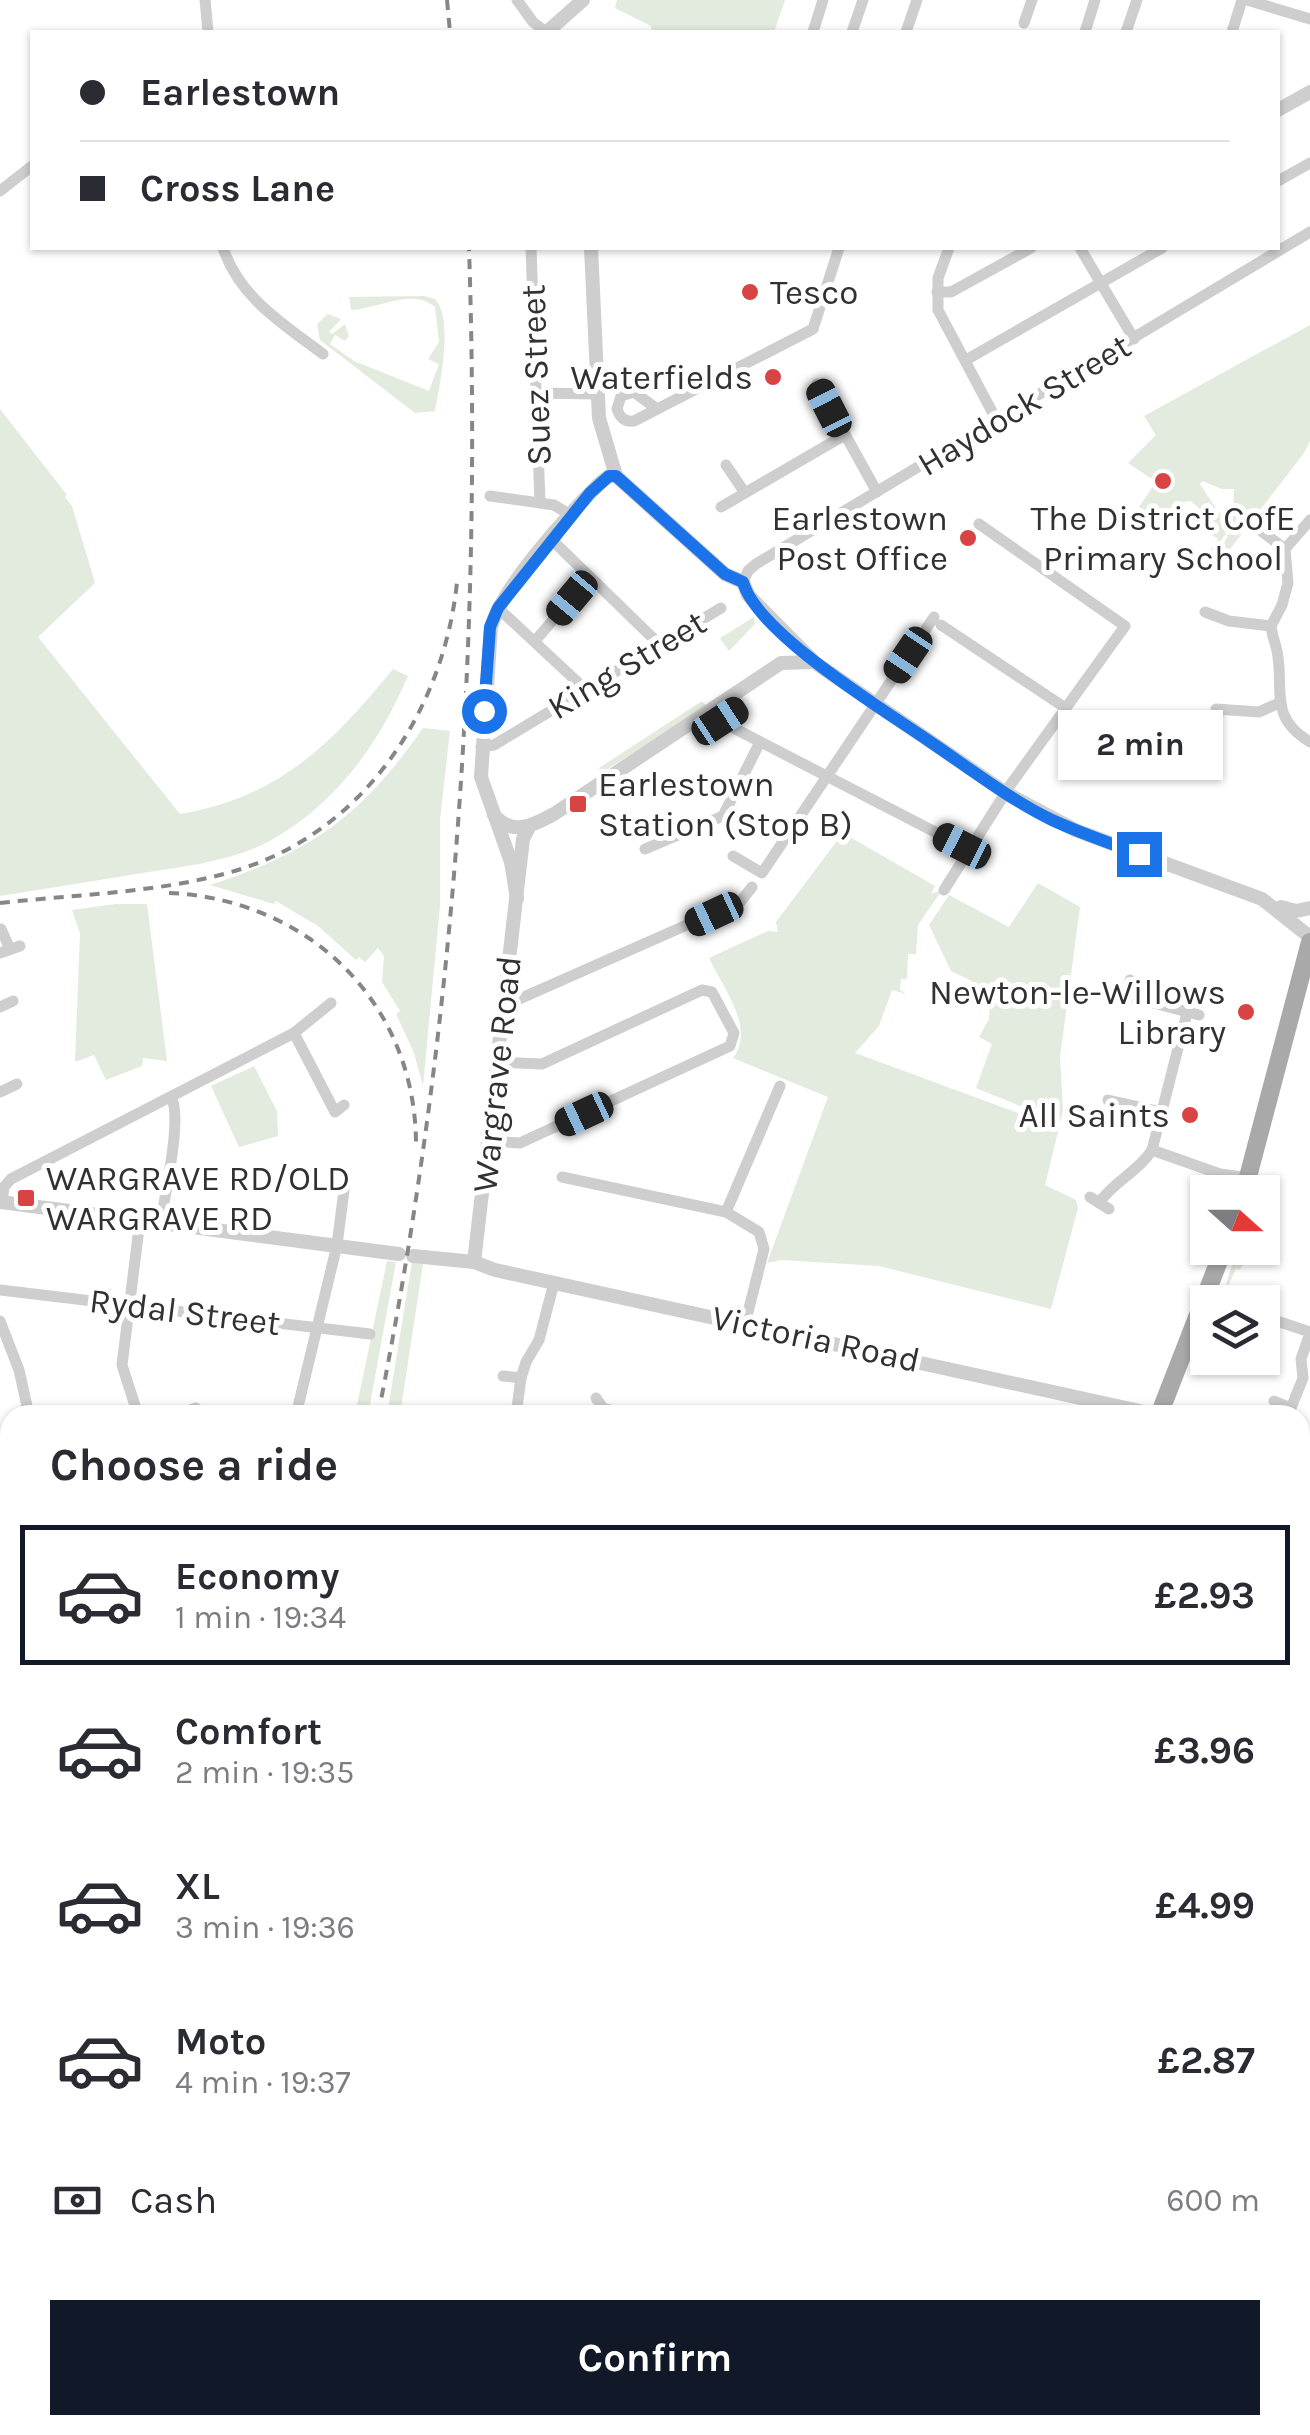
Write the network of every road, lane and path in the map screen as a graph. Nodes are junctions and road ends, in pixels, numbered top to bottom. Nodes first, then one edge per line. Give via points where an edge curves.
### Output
1 (206, 0) edge
2 (517, 0) edge
3 (583, 0) edge
4 (823, 0) edge
5 (862, 0) edge
6 (918, 0) edge
7 (1032, 0) edge
8 (1096, 0) edge
9 (1137, 0) edge
10 (1245, 0) edge
11 (1310, 18) edge
12 (1024, 23) dead end
13 (904, 28) edge
14 (208, 30) edge
15 (544, 30) edge
16 (549, 30) edge
17 (814, 30) edge
18 (853, 30) edge
19 (1082, 30) edge
20 (1127, 30) edge
21 (1233, 30) edge
22 (1310, 92) edge
23 (1280, 109) edge
24 (1310, 163) edge
25 (30, 168) edge
26 (1280, 181) edge
27 (0, 191) edge
28 (1310, 232) edge
29 (1280, 245) edge
30 (224, 250) edge
31 (532, 250) edge
32 (591, 250) edge
33 (829, 250) edge
34 (838, 250) edge
35 (947, 250) edge
36 (1027, 250) edge
37 (1081, 250) edge
38 (1158, 250) edge
39 (1263, 252) edge
40 (832, 268) junction
41 (1100, 283) junction
42 (938, 292) junction
43 (1134, 339) junction
44 (323, 354) dead end
45 (966, 360) junction
46 (817, 384) dead end
47 (537, 392) junction
48 (598, 394) junction
49 (657, 409) dead end
50 (997, 421) junction
51 (849, 439) junction
52 (726, 465) dead end
53 (616, 476) junction
54 (877, 492) junction
55 (744, 493) junction
56 (490, 496) dead end
57 (540, 504) junction
58 (721, 507) dead end
59 (572, 516) junction
60 (1310, 520) edge
61 (980, 524) dead end
62 (1260, 530) dead end
63 (550, 539) junction
64 (1285, 549) junction
65 (590, 577) junction
66 (743, 582) junction
67 (498, 608) junction
68 (720, 608) dead end
69 (1206, 612) dead end
70 (1271, 626) junction
71 (780, 630) junction
72 (535, 641) junction
73 (660, 644) junction
74 (814, 662) junction
75 (780, 664) junction
76 (586, 690) junction
77 (1279, 703) junction
78 (876, 704) junction
79 (1064, 707) junction
80 (739, 709) dead end
81 (1215, 710) dead end
82 (720, 721) junction
83 (707, 729) dead end
84 (760, 742) junction
85 (1310, 742) edge
86 (481, 748) junction
87 (827, 776) junction
88 (1006, 793) junction
89 (494, 814) junction
90 (529, 827) junction
91 (644, 849) dead end
92 (968, 849) junction
93 (734, 856) dead end
94 (757, 880) junction
95 (944, 890) dead end
96 (517, 899) junction
97 (1262, 900) junction
98 (1310, 908) edge
99 (0, 929) edge
100 (1310, 940) edge
101 (10, 949) edge
102 (1130, 980) dead end
103 (13, 1001) dead end
104 (331, 1003) dead end
105 (504, 1003) junction
106 (0, 1008) edge
107 (294, 1033) junction
108 (498, 1062) junction
109 (18, 1084) dead end
110 (780, 1086) dead end
111 (1128, 1088) dead end
112 (0, 1092) edge
113 (171, 1097) junction
114 (1108, 1100) dead end
115 (1124, 1104) junction
116 (1162, 1112) junction
117 (340, 1114) dead end
118 (489, 1142) junction
119 (1152, 1150) junction
120 (346, 1175) dead end
121 (1222, 1175) edge
122 (1249, 1175) edge
123 (562, 1177) dead end
124 (1, 1202) edge
125 (1099, 1203) dead end
126 (726, 1212) junction
127 (140, 1220) junction
128 (161, 1222) junction
129 (337, 1245) junction
130 (474, 1262) junction
131 (1219, 1265) edge
132 (554, 1283) junction
133 (0, 1290) edge
134 (130, 1305) junction
135 (0, 1321) edge
136 (1280, 1322) edge
137 (746, 1324) junction
138 (317, 1328) junction
139 (1310, 1333) edge
140 (370, 1334) dead end
141 (503, 1376) dead end
142 (521, 1378) junction
143 (1274, 1401) dead end
144 (27, 1405) edge
145 (135, 1405) edge
146 (298, 1405) edge
147 (517, 1405) edge
148 (1114, 1405) edge
149 (1163, 1405) edge
150 (1280, 1405) edge
151 (1293, 1405) edge

1 - 14 street
2 - 15 street
3 - 16 street
4 - 17 street
5 - 18 street
6 - 13 street
7 - 12 street
8 - 19 street
9 - 20 street
10 - 11 street
10 - 21 street
22 - 23 street
24 - 26 street
25 - 27 street
28 - 29 street, Haydock Street
30 - 44 street via 258,304
31 - 47 street, Suez Street
32 - 48 street
33 - 40 street
34 - 40 street
35 - 42 street
36 - 42 street via 951,292
37 - 41 street
38 - 41 street
39 - 43 street, Haydock Street
40 - 49 street via 812,329
41 - 43 street
41 - 45 street
42 - 45 street via 938,310
43 - 50 street, Haydock Street
45 - 50 street
46 - 51 street
47 - 48 street
47 - 57 street, Suez Street
48 - 53 street
50 - 54 street, Haydock Street via 958,438
51 - 54 street
51 - 55 street
52 - 55 street
53 - 59 street via 597,486
53 - 66 street via 725,574
54 - 66 street, Haydock Street via 756,564
55 - 58 street
56 - 57 street
57 - 59 street
59 - 63 street
60 - 64 street
61 - 79 street via 1125,626
62 - 64 street
63 - 65 street
63 - 67 street
64 - 70 street via 1288,584
65 - 72 street
65 - 73 street
66 - 71 street
67 - 72 street
67 - 86 street
68 - 73 street, King Street
69 - 70 street
70 - 77 street
71 - 74 street
71 - 75 street via 787,652
72 - 76 street
73 - 76 street, King Street
74 - 75 street
74 - 78 street
75 - 90 street
76 - 86 street, King Street
77 - 81 street via 1259,712
77 - 85 street
78 - 79 street via 938,621
78 - 87 street
78 - 88 street
79 - 88 street
80 - 82 street
82 - 83 street
82 - 84 street
84 - 87 street
84 - 91 street via 723,816
86 - 89 street via 481,777
87 - 92 street
87 - 94 street
88 - 92 street
88 - 97 street via 1075,830
89 - 90 street via 508,826
89 - 96 street
90 - 96 street, Wargrave Road
92 - 95 street
93 - 94 street
94 - 105 street via 741,901
96 - 105 street, Wargrave Road
97 - 98 street via 1290,910
97 - 100 street
99 - 101 street
100 - 122 main road
102 - 116 street via 1134,998 1193,1014
103 - 106 street
104 - 107 street
105 - 108 street, Wargrave Road
107 - 113 street
107 - 117 street
108 - 118 street, Wargrave Road
108 - 118 street via 542,1064 702,990 717,998 734,1033 723,1050 520,1143
109 - 112 street
110 - 126 street
111 - 115 street
113 - 124 street via 11,1179
113 - 128 street via 176,1104
114 - 115 street
115 - 116 street
116 - 119 street
118 - 130 street, Wargrave Road
119 - 121 street
119 - 125 street
120 - 129 street
123 - 126 street
124 - 127 street
126 - 137 street via 759,1232 764,1249
127 - 128 street
127 - 134 street
128 - 129 street
129 - 130 street
129 - 138 street
130 - 132 street, Victoria Road
131 - 149 main road
132 - 137 street, Victoria Road
132 - 142 street via 540,1340
133 - 134 street, Rydal Street
134 - 138 street, Rydal Street
134 - 145 street via 122,1366
135 - 144 street
136 - 139 street
137 - 148 street, Victoria Road
138 - 140 street, Rydal Street
138 - 146 street
139 - 151 street
141 - 142 street
142 - 147 street
143 - 150 street

